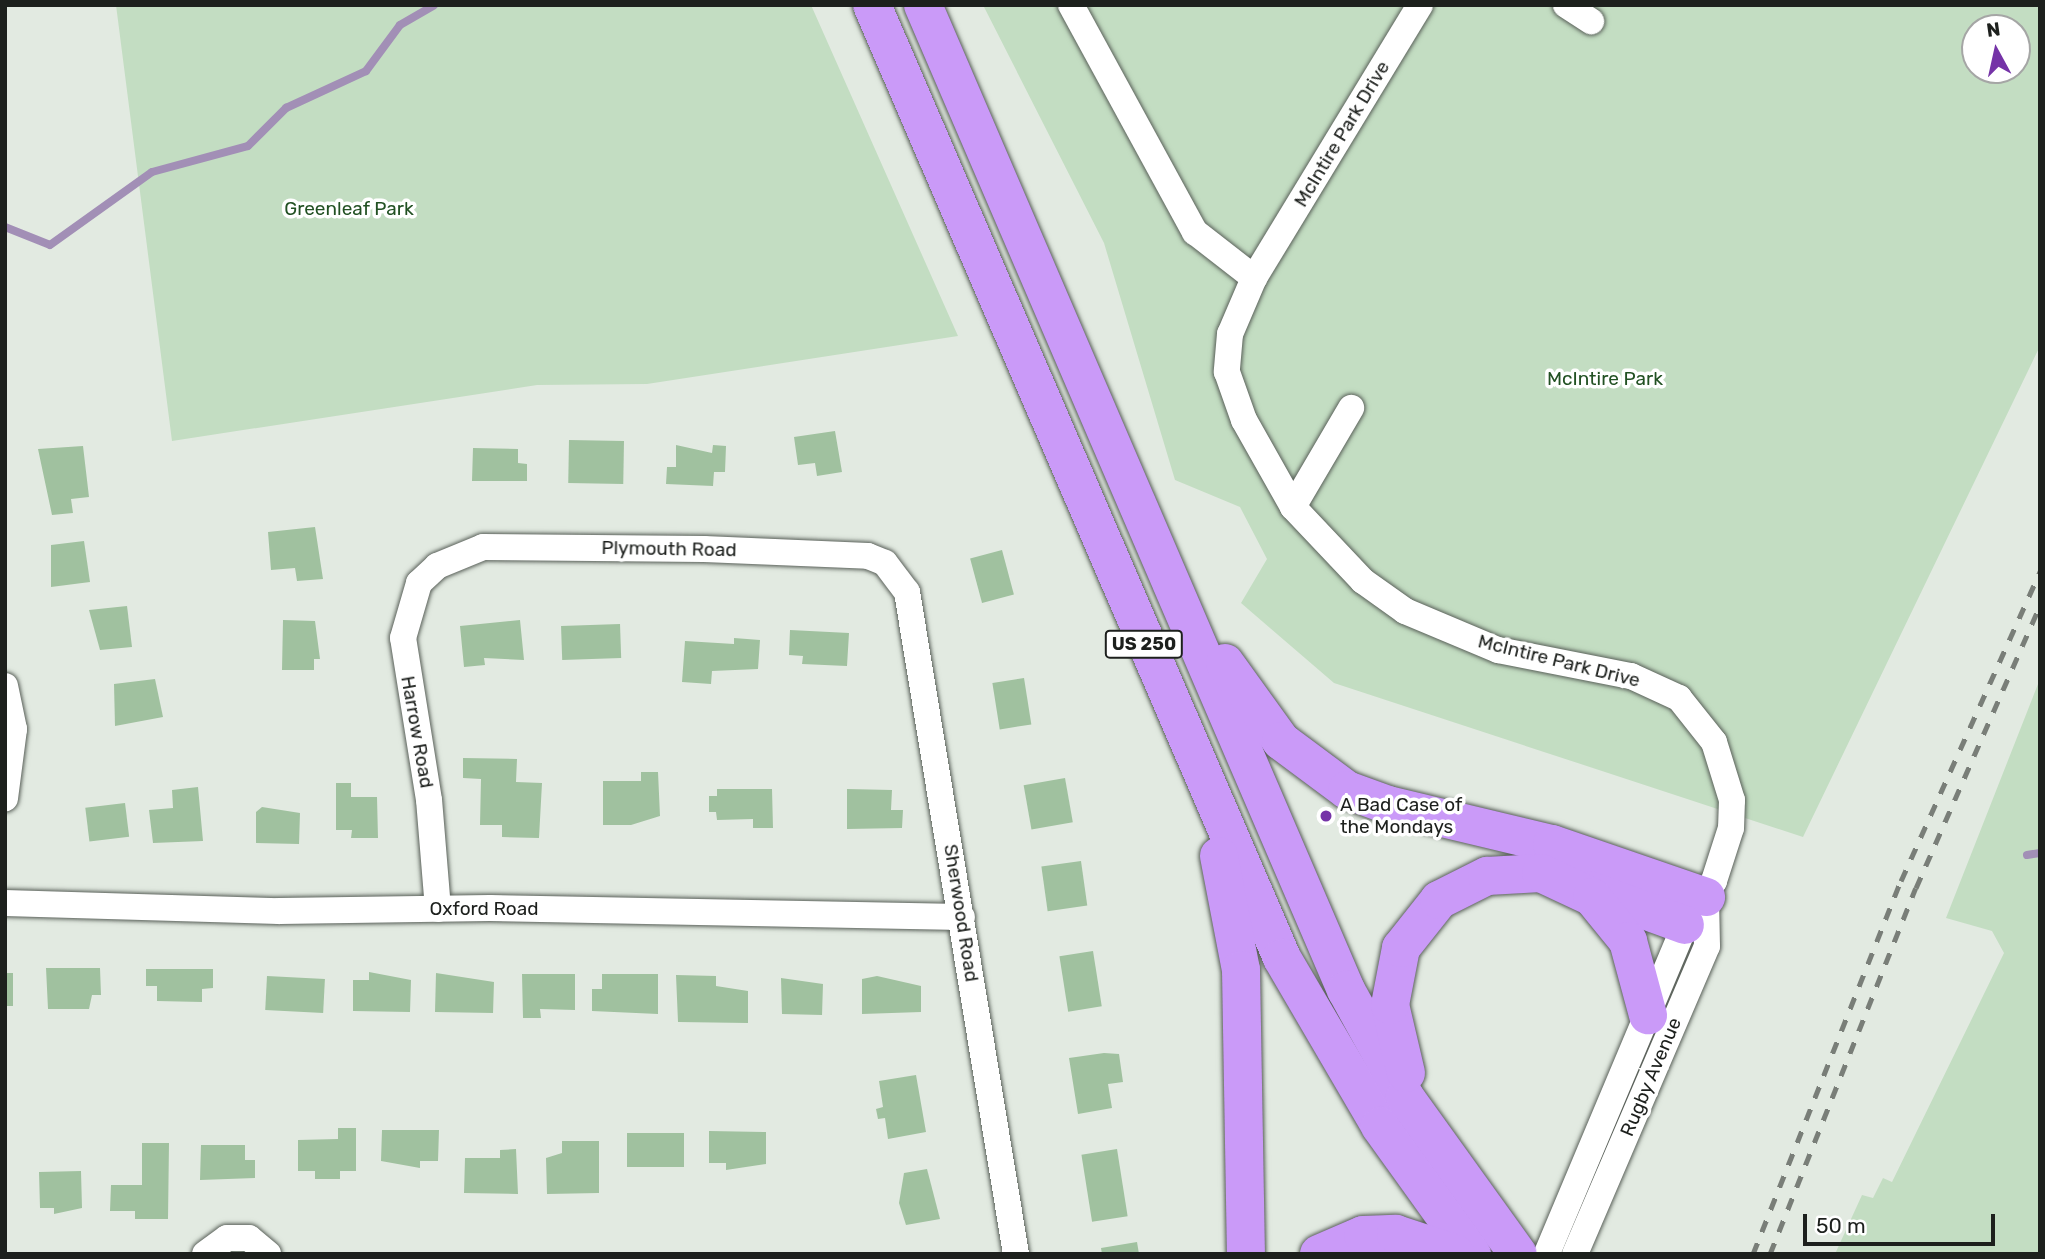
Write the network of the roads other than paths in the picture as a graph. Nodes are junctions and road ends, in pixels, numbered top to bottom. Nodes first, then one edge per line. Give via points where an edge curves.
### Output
1 (872, 5) edge
2 (923, 5) edge
3 (1071, 5) edge
4 (1420, 5) edge
5 (1566, 5) edge
6 (1591, 21) dead end
7 (1254, 278) junction
8 (1351, 408) dead end
9 (1126, 479) junction
10 (1293, 507) junction
11 (437, 566) joint
12 (899, 575) joint
13 (5, 686) edge
14 (1207, 792) junction
15 (5, 798) edge
16 (1568, 882) junction
17 (5, 903) edge
18 (438, 909) junction
19 (1696, 911) junction
20 (962, 917) junction
21 (1648, 1015) junction
22 (1422, 1121) junction
23 (1513, 1247) edge
24 (205, 1254) edge
25 (268, 1254) edge
26 (1016, 1254) edge
27 (1246, 1254) edge
28 (1319, 1254) edge
29 (1456, 1254) edge
30 (1472, 1254) edge
31 (1547, 1254) edge
32 (1575, 1254) edge

1 - 14 highway, US 250
2 - 9 highway, US 250
3 - 7 street via 1195,232
4 - 7 street, McIntire Park Drive
5 - 6 street
7 - 10 street, McIntire Park Drive via 1230,334 1227,372 1249,431
8 - 10 street
9 - 19 highway via 1251,705 1315,771 1388,806 1482,823
9 - 22 highway, US 250 via 1301,896 1346,990
10 - 19 street, McIntire Park Drive via 1363,581 1437,627 1498,650 1631,676 1689,704 1714,741 1732,800 1731,828
11 - 12 street, Plymouth Road via 483,547 704,549 868,556
11 - 18 street, Harrow Road via 419,583 403,638 429,800
12 - 20 street, Sherwood Road via 907,592
13 - 15 street via 15,729
14 - 27 highway via 1241,970
14 - 30 highway, US 250 via 1283,958 1329,1044
16 - 19 highway
16 - 21 highway via 1592,897 1628,941
16 - 22 highway via 1517,872 1459,887 1418,922 1401,947 1390,1005
17 - 18 street, Oxford Road via 279,911
18 - 20 street, Oxford Road
19 - 21 street, Rugby Avenue
19 - 32 street, Rugby Avenue via 1707,946
20 - 26 street, Sherwood Road
21 - 31 street, Rugby Avenue
22 - 23 highway, US 250
24 - 25 street via 227,1238 248,1238
28 - 29 highway via 1363,1235 1396,1234

